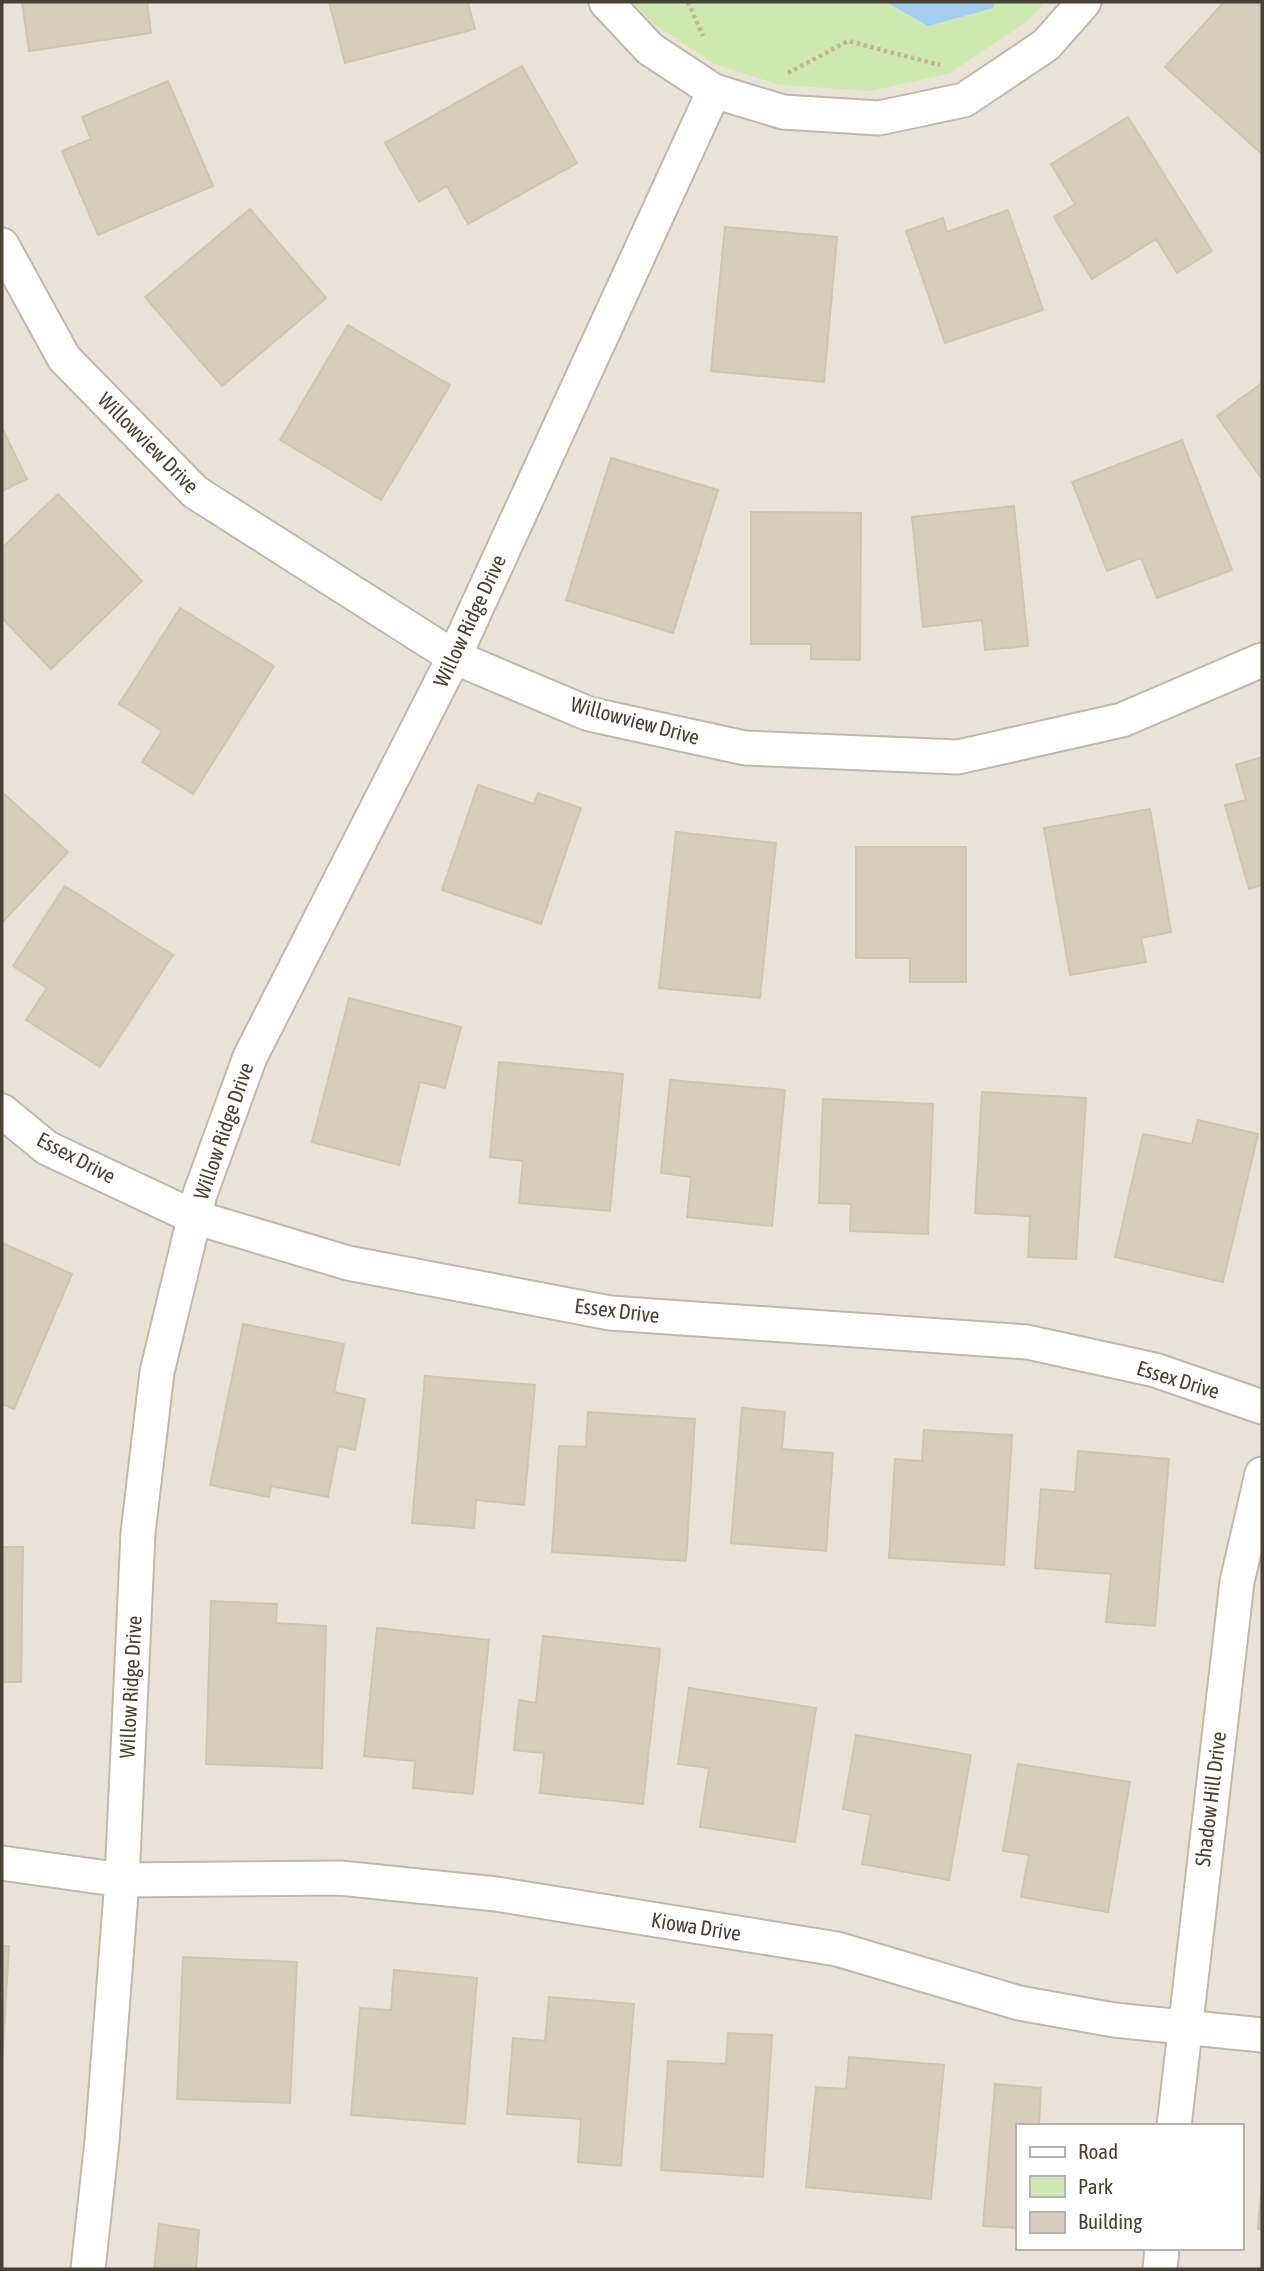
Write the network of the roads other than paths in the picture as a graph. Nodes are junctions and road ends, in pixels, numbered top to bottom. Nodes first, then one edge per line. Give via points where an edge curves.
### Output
1 (606, 2) edge
2 (1084, 2) edge
3 (714, 91) junction
4 (2, 245) edge
5 (454, 657) junction
6 (1262, 660) edge
7 (2, 1111) edge
8 (194, 1217) junction
9 (1262, 1407) edge
10 (1262, 1474) edge
11 (2, 1863) edge
12 (122, 1880) junction
13 (1184, 2027) junction
14 (1262, 2035) edge
15 (1174, 2124) edge
16 (1162, 2250) edge
17 (88, 2269) edge
18 (1160, 2269) edge

1 - 3 street via 650,50
2 - 3 street via 1046,45 964,100 880,118 783,112
3 - 5 street, Willow Ridge Drive
4 - 5 street, Willowview Drive via 64,358 195,492
5 - 6 street, Willowview Drive via 589,714 745,748 958,757 1122,720
5 - 8 street, Willow Ridge Drive via 250,1056
7 - 8 street, Essex Drive via 47,1148
8 - 9 street, Essex Drive via 348,1263 610,1313 1027,1342 1155,1370
8 - 12 street, Willow Ridge Drive via 158,1371 138,1533
10 - 13 street, Shadow Hill Drive via 1237,1582
11 - 12 street, Kiowa Drive
12 - 13 street, Kiowa Drive via 340,1878 496,1894 837,1949 1019,2003
12 - 17 street, Willow Ridge Drive
13 - 14 street, Kiowa Drive
13 - 15 street, Shadow Hill Drive
16 - 18 street

